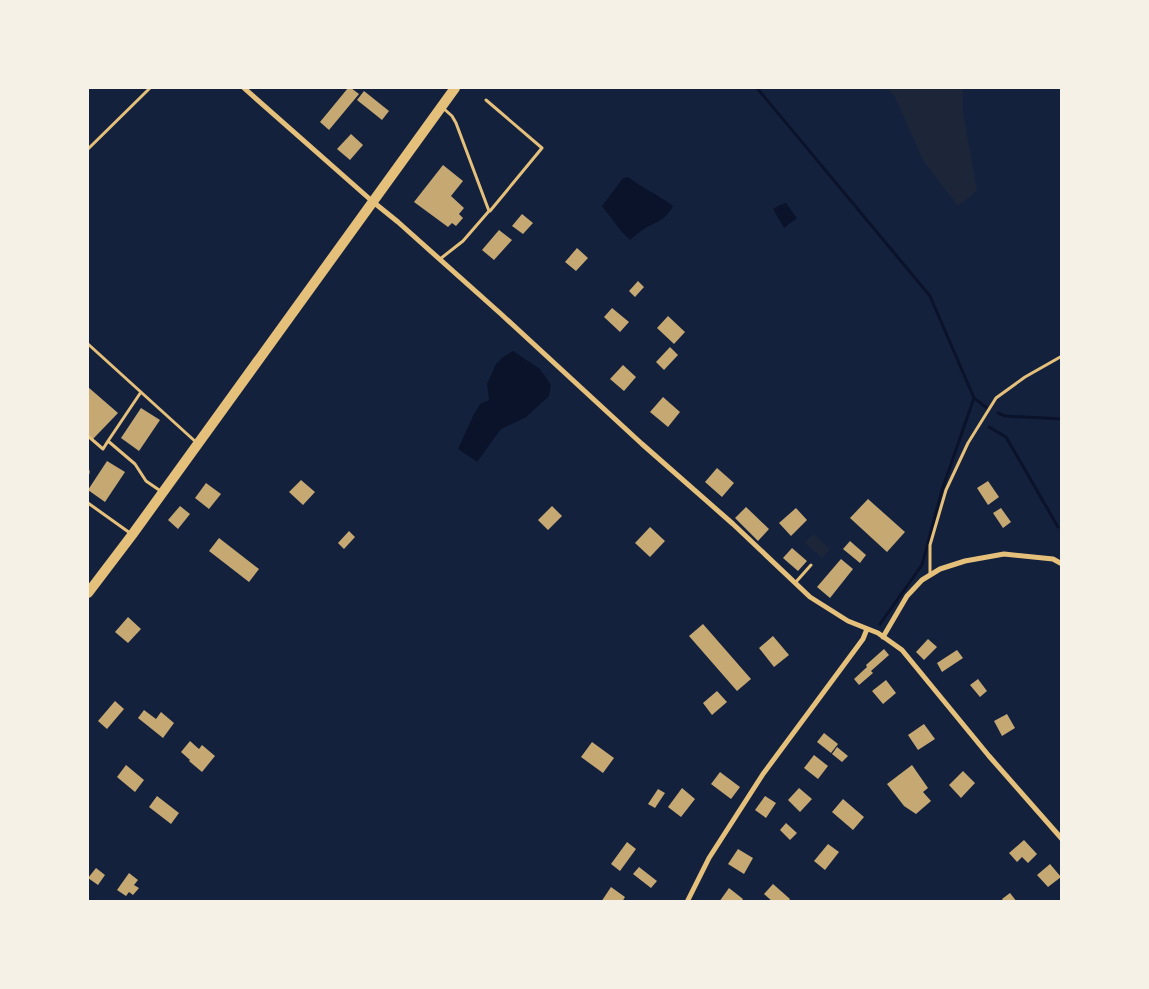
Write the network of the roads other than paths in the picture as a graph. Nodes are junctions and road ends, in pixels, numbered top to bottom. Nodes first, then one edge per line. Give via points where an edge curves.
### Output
1 (150, 88) edge
2 (244, 88) edge
3 (455, 88) edge
4 (486, 100) dead end
5 (442, 106) junction
6 (88, 149) edge
7 (372, 201) junction
8 (489, 211) junction
9 (439, 260) junction
10 (88, 344) edge
11 (1062, 356) edge
12 (141, 392) junction
13 (88, 436) edge
14 (108, 441) junction
15 (198, 443) junction
16 (162, 492) junction
17 (88, 503) edge
18 (132, 535) junction
19 (1062, 564) edge
20 (811, 565) dead end
21 (930, 575) junction
22 (795, 583) junction
23 (88, 593) edge
24 (867, 628) junction
25 (883, 637) junction
26 (1062, 839) edge
27 (687, 902) edge

1 - 6 lane
2 - 7 street
3 - 5 main road
4 - 8 lane via 542,148
5 - 7 main road
5 - 8 lane via 456,123
7 - 9 street
7 - 15 main road
8 - 9 lane via 463,241
9 - 22 street
10 - 12 lane
11 - 21 lane via 996,398 968,443 946,490 930,545
12 - 14 lane
12 - 15 lane
13 - 14 lane via 103,449
14 - 16 lane via 135,464 146,481
15 - 16 main road
16 - 18 main road
17 - 18 lane
18 - 23 main road
19 - 21 street via 1053,559 1004,554 965,561
20 - 22 lane
21 - 25 street via 908,596
22 - 24 street via 810,597 848,621
24 - 25 street
24 - 27 street via 863,639 763,774 709,858
25 - 26 street via 902,650

